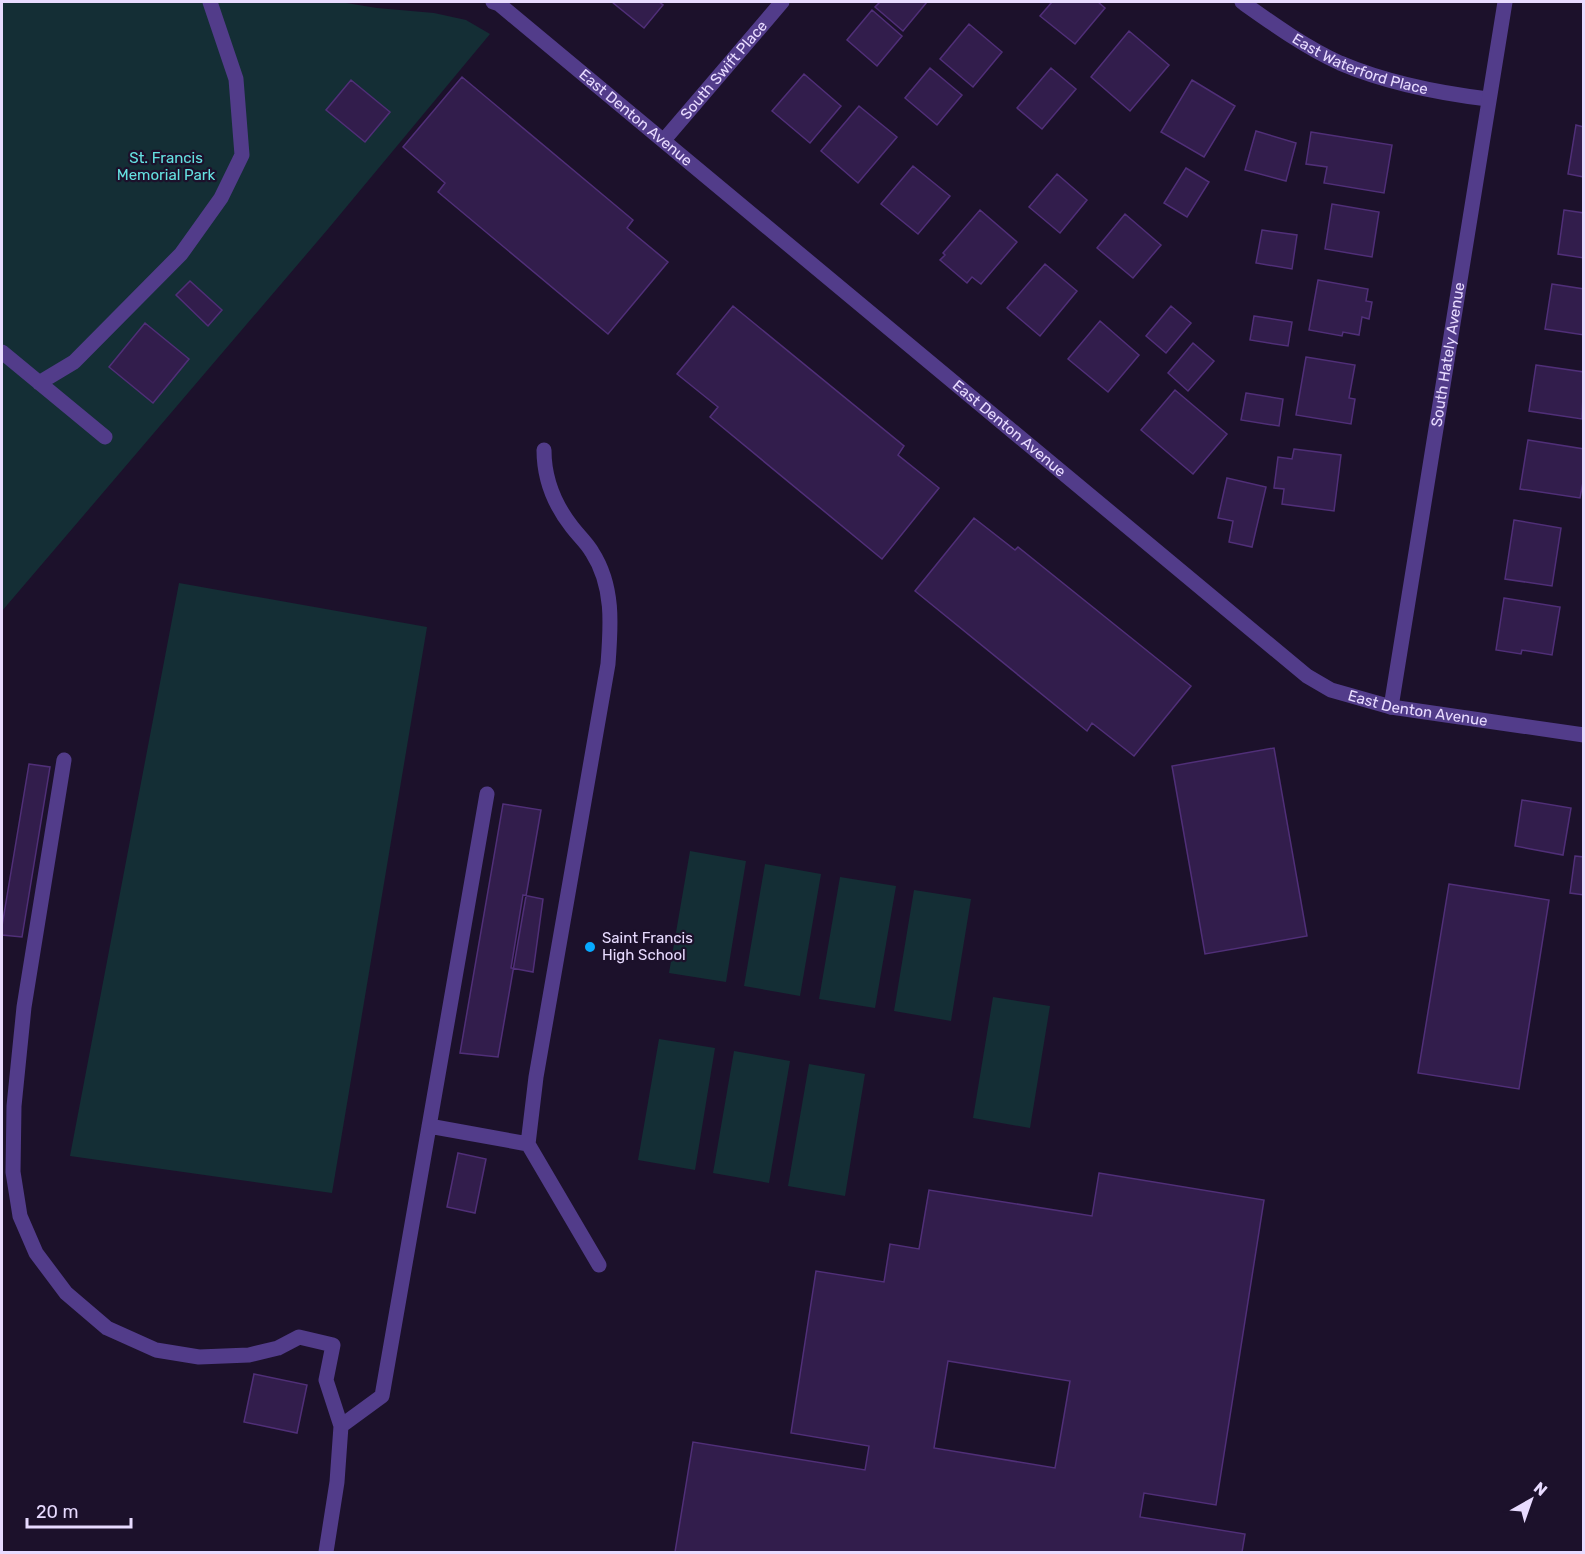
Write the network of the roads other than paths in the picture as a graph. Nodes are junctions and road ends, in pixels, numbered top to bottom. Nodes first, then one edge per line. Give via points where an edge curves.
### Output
1 (210, 2) edge
2 (493, 2) edge
3 (782, 2) edge
4 (1242, 2) edge
5 (1505, 2) edge
6 (1488, 99) junction
7 (664, 140) junction
8 (2, 352) edge
9 (39, 384) junction
10 (105, 437) dead end
11 (544, 450) dead end
12 (1391, 706) junction
13 (1584, 735) edge
14 (64, 760) dead end
15 (487, 794) dead end
16 (429, 1126) junction
17 (528, 1144) junction
18 (599, 1265) dead end
19 (341, 1426) junction
20 (326, 1552) edge

1 - 9 street via 236,79 242,155 221,198 182,254 74,362
2 - 7 street, East Denton Avenue
3 - 7 street, South Swift Place
4 - 6 street, East Waterford Place via 1341,63 1405,85
5 - 6 street, South Hately Avenue
6 - 12 street, South Hately Avenue
7 - 12 street, East Denton Avenue via 1307,676 1331,690
8 - 9 street
9 - 10 street
11 - 17 street via 544,467 554,501 592,552 607,586 612,619 608,664 538,1065
12 - 13 street, East Denton Avenue
14 - 19 street via 24,1008 15,1095 13,1172 20,1216 36,1253 66,1293 107,1328 156,1350 199,1358 249,1355 278,1348 300,1337 333,1345 326,1380
15 - 16 street
16 - 17 street
16 - 19 street via 382,1396
17 - 18 street
19 - 20 street

